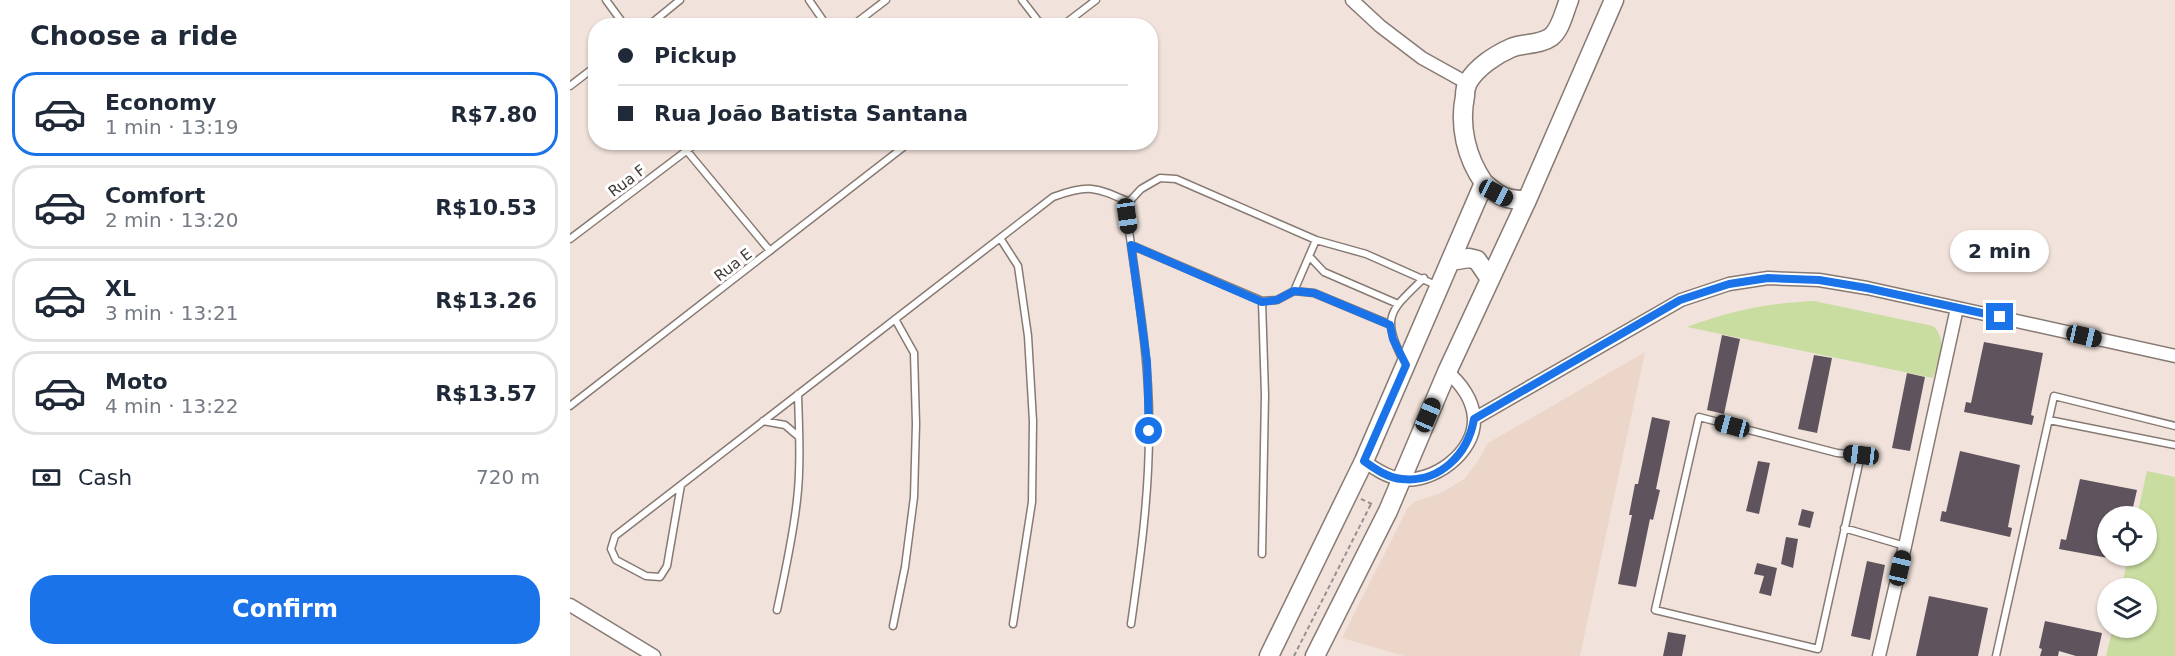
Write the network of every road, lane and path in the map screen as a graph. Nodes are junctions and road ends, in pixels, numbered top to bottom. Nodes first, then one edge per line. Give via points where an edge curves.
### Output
1 (606, 0) edge
2 (680, 0) edge
3 (809, 0) edge
4 (886, 0) edge
5 (1022, 0) edge
6 (1096, 0) edge
7 (1352, 0) edge
8 (1569, 0) edge
9 (1614, 0) edge
10 (619, 18) edge
11 (658, 18) edge
12 (821, 18) edge
13 (862, 18) edge
14 (1036, 18) edge
15 (1072, 18) edge
16 (588, 72) edge
17 (1467, 83) junction
18 (570, 86) edge
19 (900, 150) edge
20 (687, 151) joint
21 (1484, 183) junction
22 (1527, 200) junction
23 (1129, 202) junction
24 (1000, 238) junction
25 (570, 239) edge
26 (1316, 240) junction
27 (1131, 245) junction
28 (770, 251) junction
29 (1309, 256) junction
30 (1451, 261) junction
31 (1490, 279) junction
32 (1432, 283) junction
33 (1294, 291) junction
34 (1262, 302) junction
35 (1398, 304) junction
36 (1957, 308) junction
37 (895, 319) junction
38 (1390, 325) junction
39 (2175, 356) edge
40 (1406, 365) junction
41 (1447, 372) junction
42 (798, 394) junction
43 (570, 406) edge
44 (1474, 419) junction
45 (2049, 420) junction
46 (763, 422) junction
47 (2175, 426) edge
48 (799, 437) junction
49 (2175, 445) edge
50 (1364, 461) junction
51 (1401, 479) junction
52 (681, 485) junction
53 (1348, 493) junction
54 (1380, 507) junction
55 (1844, 528) junction
56 (1905, 546) junction
57 (1262, 554) dead end
58 (570, 605) edge
59 (777, 610) dead end
60 (1012, 624) dead end
61 (1131, 624) dead end
62 (893, 626) dead end
63 (654, 656) edge
64 (1269, 656) edge
65 (1294, 656) edge
66 (1315, 656) edge
67 (1879, 656) edge
68 (1996, 656) edge

1 - 10 lane
2 - 11 lane
3 - 12 lane
4 - 13 lane
5 - 14 lane
6 - 15 lane
7 - 17 street via 1422,58
8 - 17 street via 1559,28 1550,38 1498,55
9 - 22 street
16 - 18 lane
17 - 21 street via 1461,115 1465,142
19 - 28 lane, Rua E
20 - 25 lane, Rua F
20 - 28 lane
21 - 22 street via 1509,200
21 - 30 street
22 - 31 street
23 - 24 lane via 1102,190 1079,188 1053,197
23 - 26 lane via 1160,178 1176,179
23 - 27 lane
24 - 37 lane
24 - 60 lane via 1018,266 1028,336 1033,421 1032,502
26 - 29 lane
26 - 32 lane via 1366,254
27 - 34 lane
27 - 61 lane via 1147,362 1149,431 1148,494
28 - 43 lane, Rua E
29 - 33 lane
29 - 35 lane via 1324,272
30 - 31 street via 1477,261
30 - 32 street
31 - 41 street
32 - 35 lane
32 - 40 street
33 - 34 lane
33 - 38 lane via 1314,293
34 - 57 lane
35 - 38 lane
36 - 39 street
36 - 44 street via 1819,280 1768,278 1729,284 1680,300
36 - 56 street
37 - 42 lane
37 - 62 lane via 914,353 916,424 914,497
38 - 40 lane
40 - 50 street
41 - 44 street via 1468,397
41 - 51 street
42 - 46 lane
42 - 48 lane
44 - 51 street via 1471,436 1443,470 1423,478
45 - 47 lane via 2054,396
45 - 49 lane
45 - 68 lane
46 - 48 lane via 785,426
46 - 52 lane
48 - 59 lane via 798,498
50 - 51 street
50 - 53 street
51 - 54 street
52 - 52 lane via 615,536 611,549 616,560 646,576 660,577 667,566
53 - 54 path
53 - 64 street
54 - 65 path
54 - 66 street
55 - 55 lane via 1861,455 1837,453 1699,417 1655,610 1818,649
55 - 56 lane
56 - 67 street
58 - 63 street

